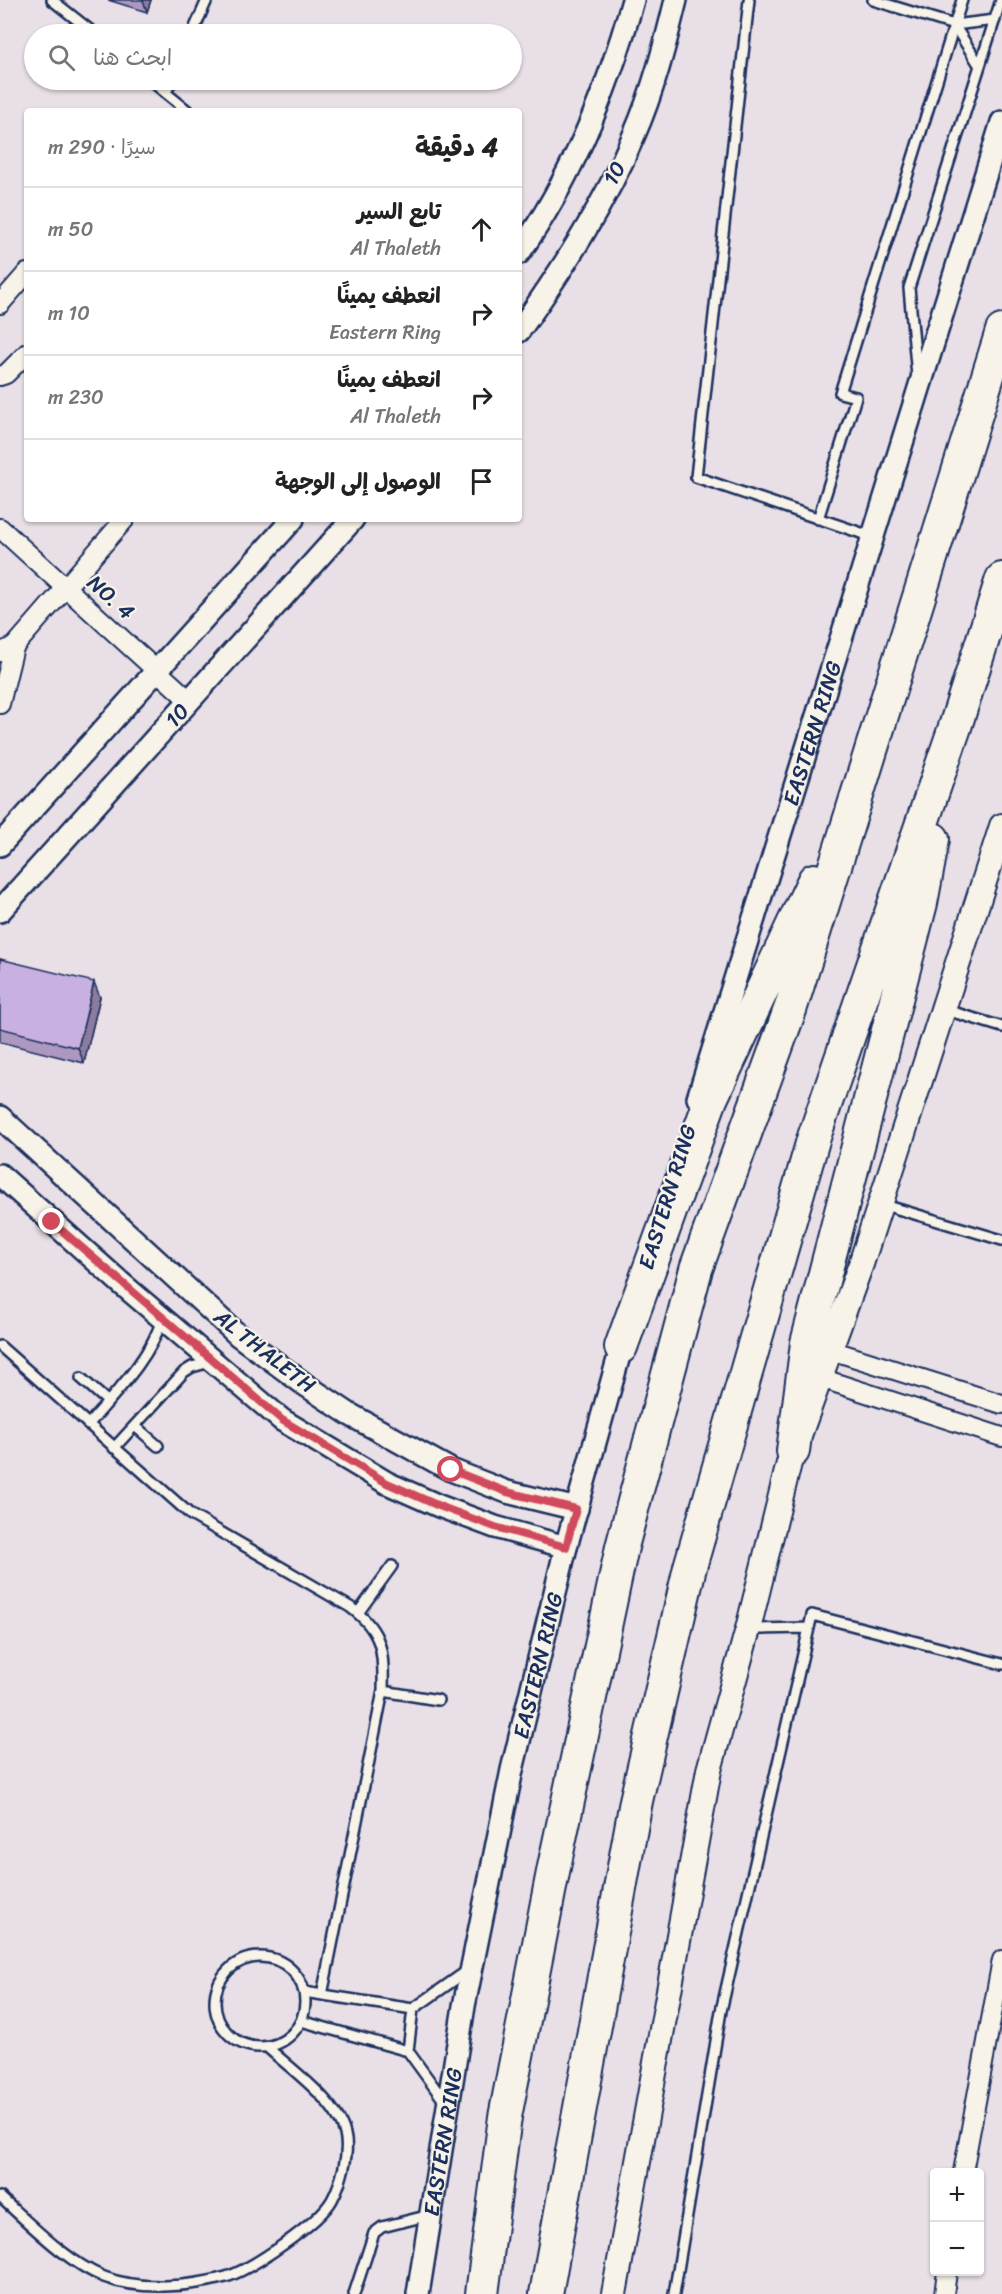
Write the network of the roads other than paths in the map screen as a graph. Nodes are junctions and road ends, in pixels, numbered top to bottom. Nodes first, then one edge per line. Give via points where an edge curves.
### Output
1 (52, 0) edge
2 (207, 0) edge
3 (633, 0) edge
4 (676, 0) edge
5 (749, 0) edge
6 (873, 0) edge
7 (962, 0) edge
8 (1001, 0) edge
9 (995, 20) junction
10 (82, 24) edge
11 (196, 24) edge
12 (954, 24) junction
13 (980, 66) junction
14 (163, 90) edge
15 (166, 92) joint
16 (185, 108) edge
17 (1002, 122) edge
18 (522, 249) edge
19 (24, 276) edge
20 (0, 304) edge
21 (522, 327) edge
22 (1002, 331) edge
23 (24, 356) edge
24 (0, 376) edge
25 (918, 392) junction
26 (818, 519) junction
27 (124, 522) edge
28 (290, 522) edge
29 (350, 522) edge
30 (0, 528) edge
31 (873, 537) junction
32 (1002, 579) edge
33 (66, 589) junction
34 (7, 649) edge
35 (157, 670) junction
36 (190, 700) junction
37 (0, 704) edge
38 (955, 727) junction
39 (868, 765) junction
40 (1001, 831) edge
41 (0, 844) edge
42 (0, 910) edge
43 (943, 1009) junction
44 (1002, 1027) edge
45 (0, 1117) edge
46 (0, 1175) edge
47 (879, 1204) junction
48 (1002, 1240) edge
49 (162, 1319) junction
50 (0, 1346) edge
51 (621, 1347) junction
52 (212, 1361) junction
53 (815, 1361) junction
54 (81, 1378) dead end
55 (107, 1401) junction
56 (1002, 1404) edge
57 (88, 1425) junction
58 (135, 1426) junction
59 (1002, 1437) edge
60 (158, 1446) dead end
61 (114, 1448) junction
62 (793, 1451) joint
63 (576, 1509) junction
64 (566, 1547) junction
65 (392, 1566) dead end
66 (358, 1612) junction
67 (807, 1628) junction
68 (748, 1629) junction
69 (1002, 1665) edge
70 (383, 1691) junction
71 (438, 1700) dead end
72 (1002, 1960) edge
73 (472, 1968) junction
74 (304, 1992) junction
75 (322, 1995) junction
76 (413, 2008) junction
77 (301, 2021) junction
78 (267, 2047) junction
79 (408, 2051) junction
80 (448, 2105) junction
81 (964, 2168) edge
82 (0, 2197) edge
83 (430, 2215) junction
84 (946, 2276) edge
85 (616, 2292) edge
86 (354, 2294) edge
87 (418, 2294) edge
88 (482, 2294) edge
89 (546, 2294) edge
90 (674, 2294) edge
91 (944, 2294) edge

1 - 10 lane
2 - 11 lane
3 - 18 street, 10 via 594,116 543,219
4 - 21 street, 10 via 663,52 634,135 580,239
5 - 26 lane via 696,477
6 - 12 lane
7 - 12 lane
8 - 9 lane
9 - 12 lane
9 - 13 lane
12 - 13 lane
12 - 26 lane via 840,393 856,397
13 - 25 lane via 909,288
14 - 15 lane
15 - 16 lane
17 - 25 street, EASTERN RING
19 - 20 street
22 - 39 highway
23 - 24 street
25 - 31 street, EASTERN RING
26 - 31 lane
27 - 33 street
28 - 35 street, 10
29 - 36 street, 10
30 - 33 street, NO. 4
31 - 51 street, EASTERN RING
32 - 38 highway
33 - 34 street
33 - 35 street, NO. 4
34 - 37 street
35 - 36 street, NO. 4
35 - 41 street, 10
36 - 42 street, 10
38 - 53 highway via 921,903
38 - 89 highway via 813,1140 690,1567 636,1801
39 - 51 highway via 711,1099
39 - 88 highway via 791,1007 696,1269 622,1547 505,2117
40 - 43 main road
43 - 44 lane
43 - 47 main road
45 - 63 street, AL THALETH via 238,1335 304,1384 349,1414 451,1470 507,1492
46 - 49 street, AL THALETH
47 - 48 lane
47 - 53 main road
49 - 52 street, AL THALETH
49 - 55 lane via 149,1349
50 - 57 lane
51 - 63 street, EASTERN RING
52 - 58 lane via 184,1372
52 - 64 street, AL THALETH via 282,1420 387,1483 495,1527
53 - 56 street
53 - 59 street
53 - 62 highway
54 - 55 lane
55 - 57 lane
57 - 61 lane
58 - 60 lane
58 - 61 lane
61 - 66 lane via 206,1526
62 - 68 main road
63 - 64 street, EASTERN RING
64 - 73 street, EASTERN RING via 513,1770
65 - 66 lane
66 - 70 lane via 377,1635 384,1667
67 - 68 lane
67 - 69 lane via 812,1615
67 - 90 lane via 721,2011
68 - 85 main road via 709,1770
70 - 71 lane
70 - 75 lane
72 - 81 street
73 - 76 lane
73 - 80 street, EASTERN RING
74 - 75 lane
74 - 77 lane
74 - 78 lane via 288,1967 267,1959 245,1960 222,1978 216,1992 219,2021 239,2042
75 - 76 lane
76 - 79 lane
77 - 78 lane via 293,2033
77 - 79 lane
78 - 82 lane via 333,2109 346,2148 337,2186 325,2210 261,2262 224,2278 132,2285 103,2277 79,2262
79 - 80 lane
80 - 83 street, EASTERN RING
83 - 86 lane via 382,2226 374,2233
83 - 87 street, EASTERN RING
84 - 91 street

